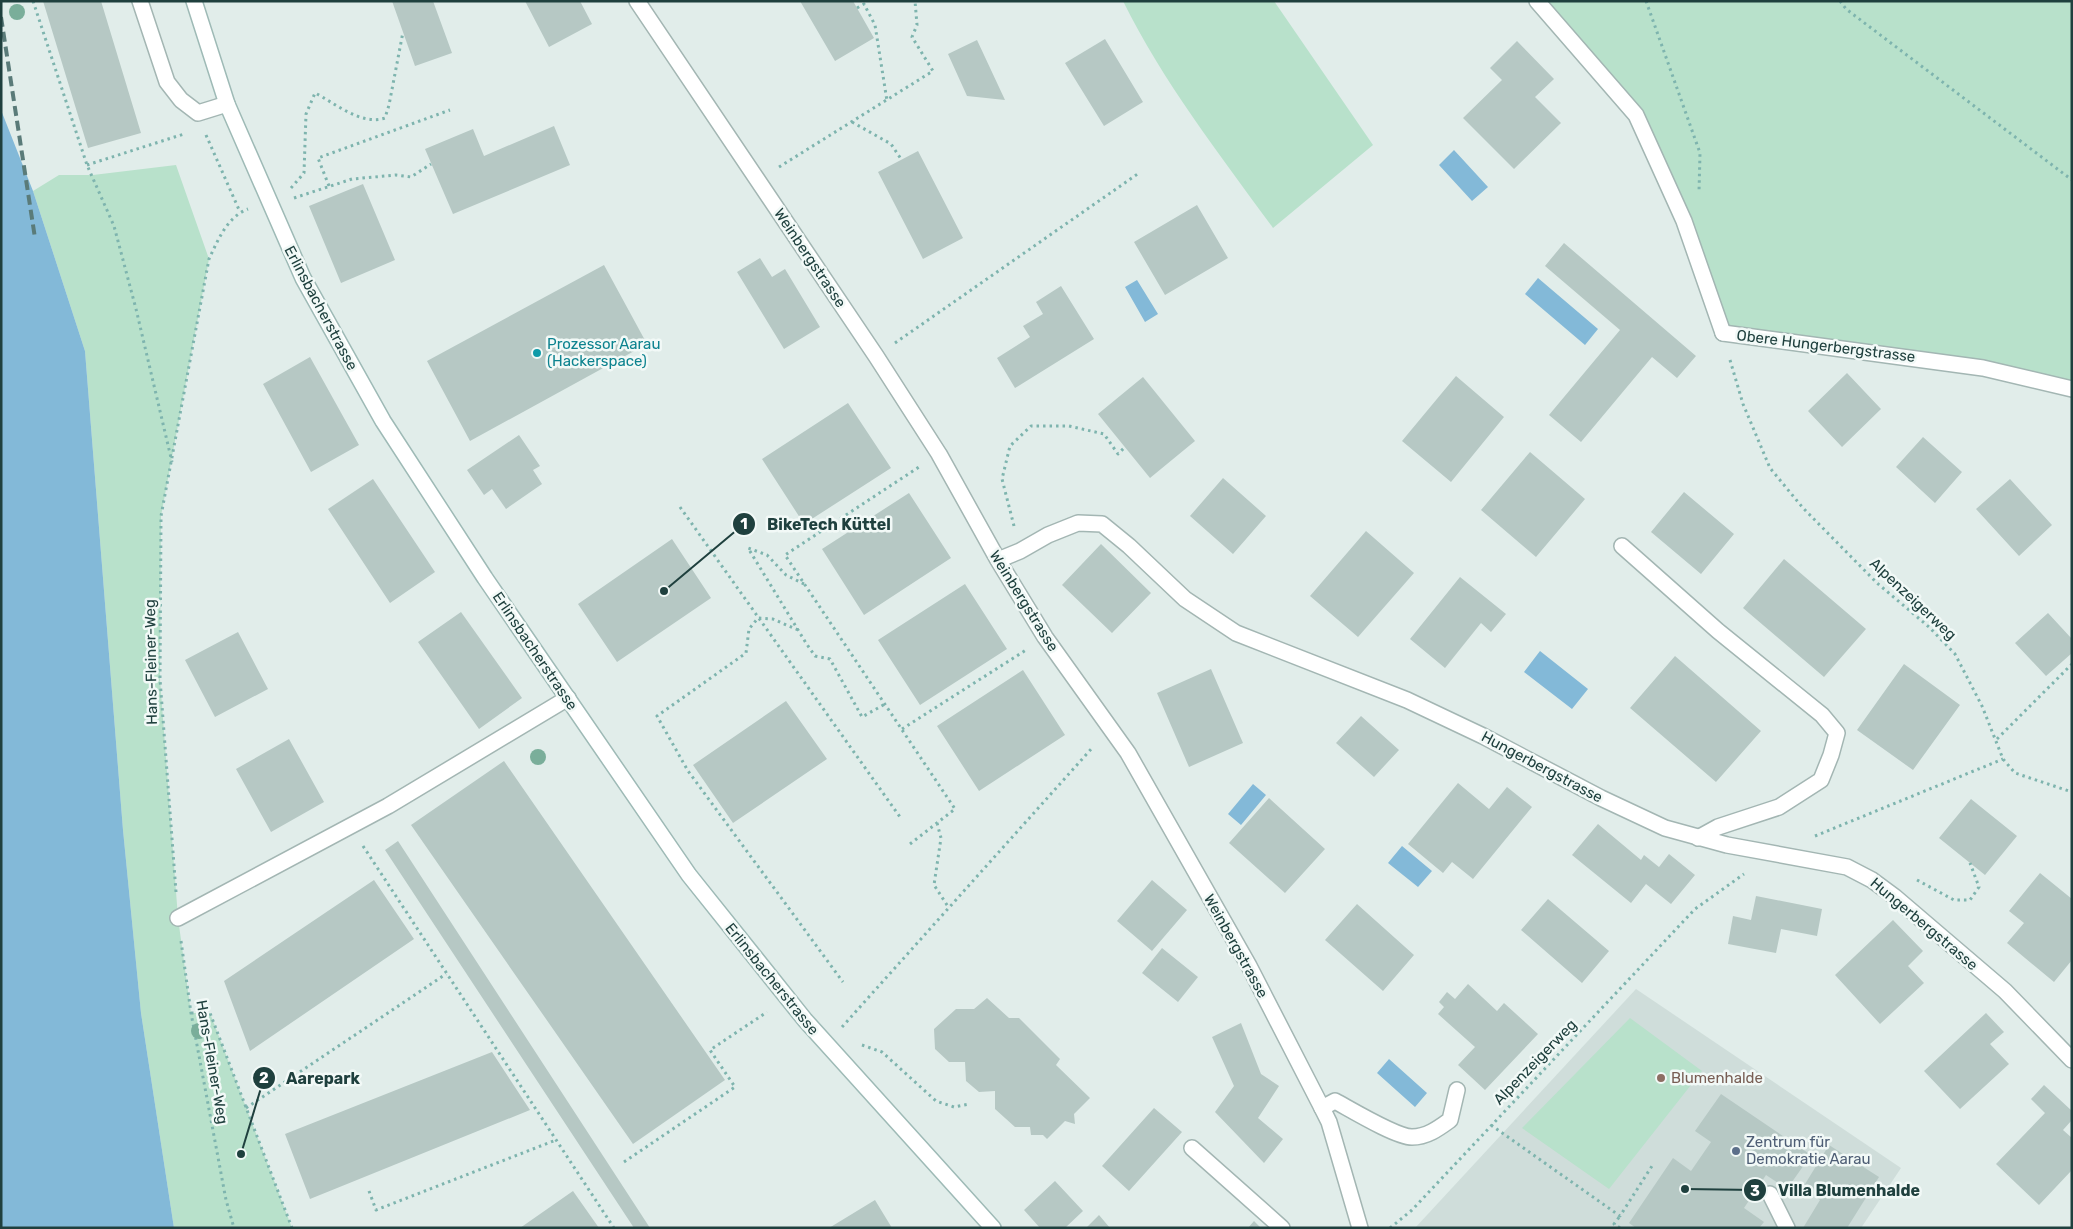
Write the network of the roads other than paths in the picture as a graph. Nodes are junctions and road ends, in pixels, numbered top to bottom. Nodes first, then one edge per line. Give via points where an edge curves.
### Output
1 (140, 1) edge
2 (194, 1) edge
3 (637, 1) edge
4 (1536, 1) edge
5 (227, 104) junction
6 (2072, 389) edge
7 (1622, 546) dead end
8 (998, 560) junction
9 (568, 698) junction
10 (1698, 838) junction
11 (178, 918) road end
12 (2072, 1060) edge
13 (1457, 1090) dead end
14 (1322, 1108) junction
15 (1192, 1148) dead end
16 (1770, 1194) dead end
17 (993, 1228) edge
18 (1282, 1228) edge
19 (1360, 1228) edge
20 (1787, 1228) edge

1 - 5 street via 167,82 181,100 200,120
2 - 5 street, Erlinsbacherstrasse
3 - 8 street, Weinbergstrasse via 876,356 939,454
4 - 6 street, Obere Hungerbergstrasse via 1636,115 1684,221 1722,333 1983,368
5 - 9 street, Erlinsbacherstrasse via 303,278 383,422
7 - 10 street via 1718,631 1822,715 1837,734 1821,780 1779,807 1718,827
8 - 10 street, Hungerbergstrasse via 1078,523 1102,524 1185,599 1236,633 1407,700 1601,798 1665,828
8 - 14 street, Weinbergstrasse via 1045,638 1128,753 1249,966
9 - 11 street via 350,827
9 - 17 street, Erlinsbacherstrasse via 689,875 787,999
10 - 12 street, Hungerbergstrasse via 1847,867 1872,880 2004,991
13 - 14 street via 1450,1120 1433,1132 1411,1137 1371,1122 1335,1101
14 - 19 street, Weinbergstrasse
15 - 18 street
16 - 20 street

